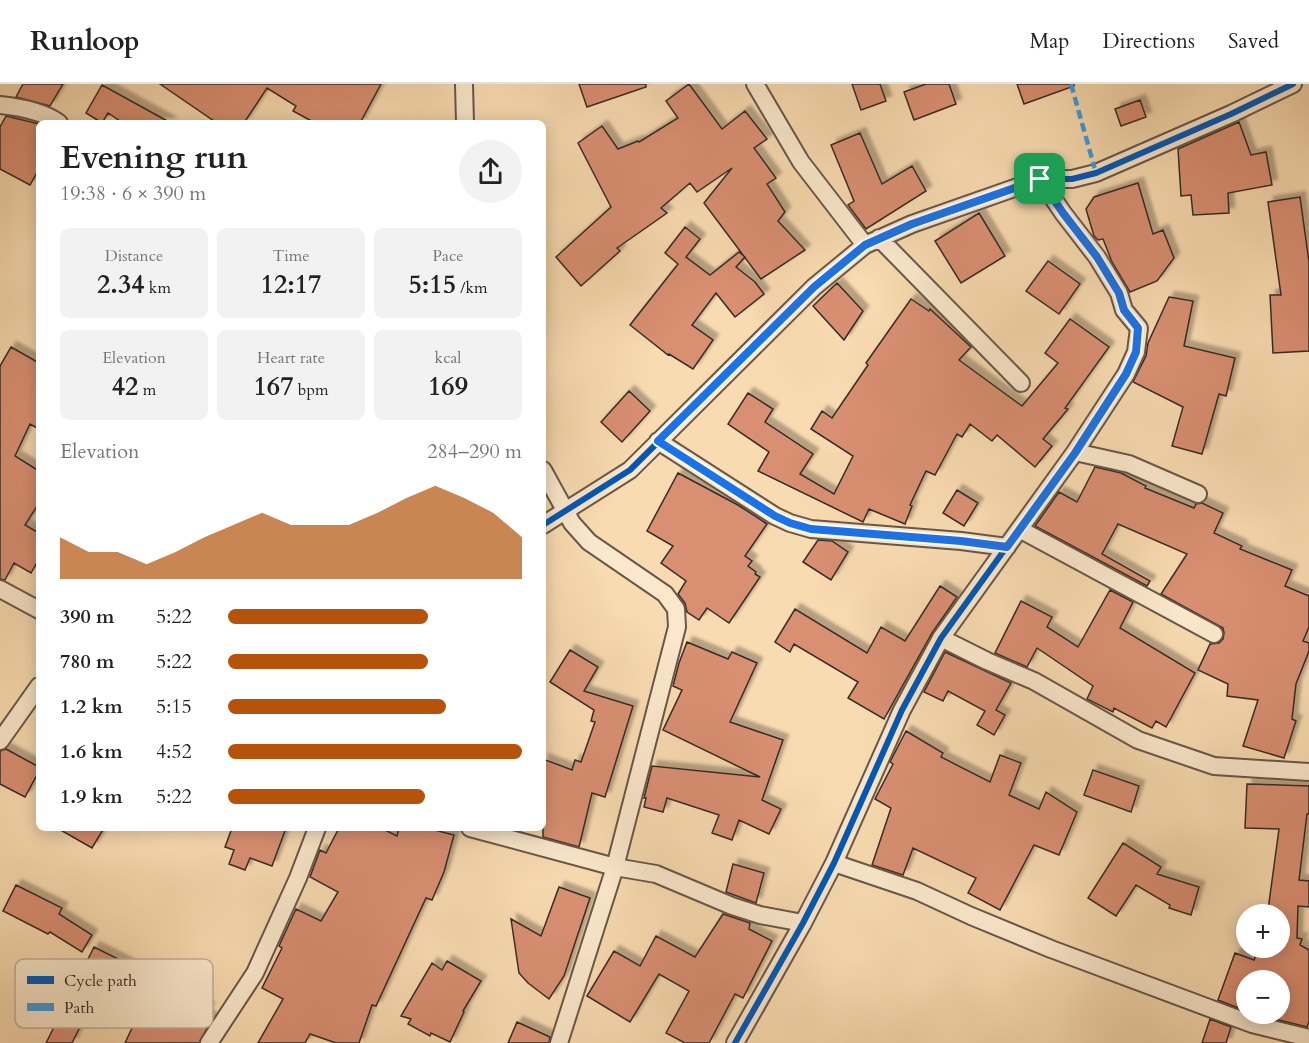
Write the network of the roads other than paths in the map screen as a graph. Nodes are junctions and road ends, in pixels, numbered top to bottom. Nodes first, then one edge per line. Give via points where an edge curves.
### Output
1 (464, 84) edge
2 (755, 84) edge
3 (1293, 84) edge
4 (0, 105) edge
5 (55, 120) edge
6 (465, 120) edge
7 (1040, 179) junction
8 (872, 242) junction
9 (1021, 383) dead end
10 (658, 441) junction
11 (1075, 453) junction
12 (546, 475) edge
13 (1198, 494) dead end
14 (567, 510) junction
15 (546, 523) edge
16 (1021, 530) junction
17 (1007, 547) junction
18 (0, 589) edge
19 (36, 608) edge
20 (1214, 634) dead end
21 (941, 638) junction
22 (36, 690) edge
23 (0, 741) edge
24 (1309, 772) edge
25 (316, 831) edge
26 (481, 831) edge
27 (834, 863) junction
28 (615, 867) junction
29 (803, 923) junction
30 (1309, 1038) edge
31 (209, 1043) edge
32 (559, 1043) edge
33 (735, 1043) edge

1 - 6 street
2 - 8 street via 801,162
3 - 7 street via 1096,173
4 - 5 street
7 - 8 street
7 - 11 street via 1097,257 1119,293 1124,310 1138,328 1136,352 1126,374
8 - 9 street
8 - 10 street via 814,287
10 - 14 street via 630,470
10 - 17 street via 790,523 811,529
11 - 13 street via 1129,464
11 - 16 street
12 - 14 street
14 - 15 street
14 - 28 street via 572,523 590,542 665,594 676,609 677,627
16 - 17 street
16 - 20 street
17 - 21 street
18 - 19 street
21 - 24 street via 1034,681 1138,740 1214,766
21 - 27 street via 902,710
22 - 23 street
25 - 31 street via 255,973
26 - 28 street
27 - 29 street
27 - 30 street via 917,891 1051,949 1252,1024
28 - 29 street via 656,874 741,909
28 - 32 street
29 - 33 street

